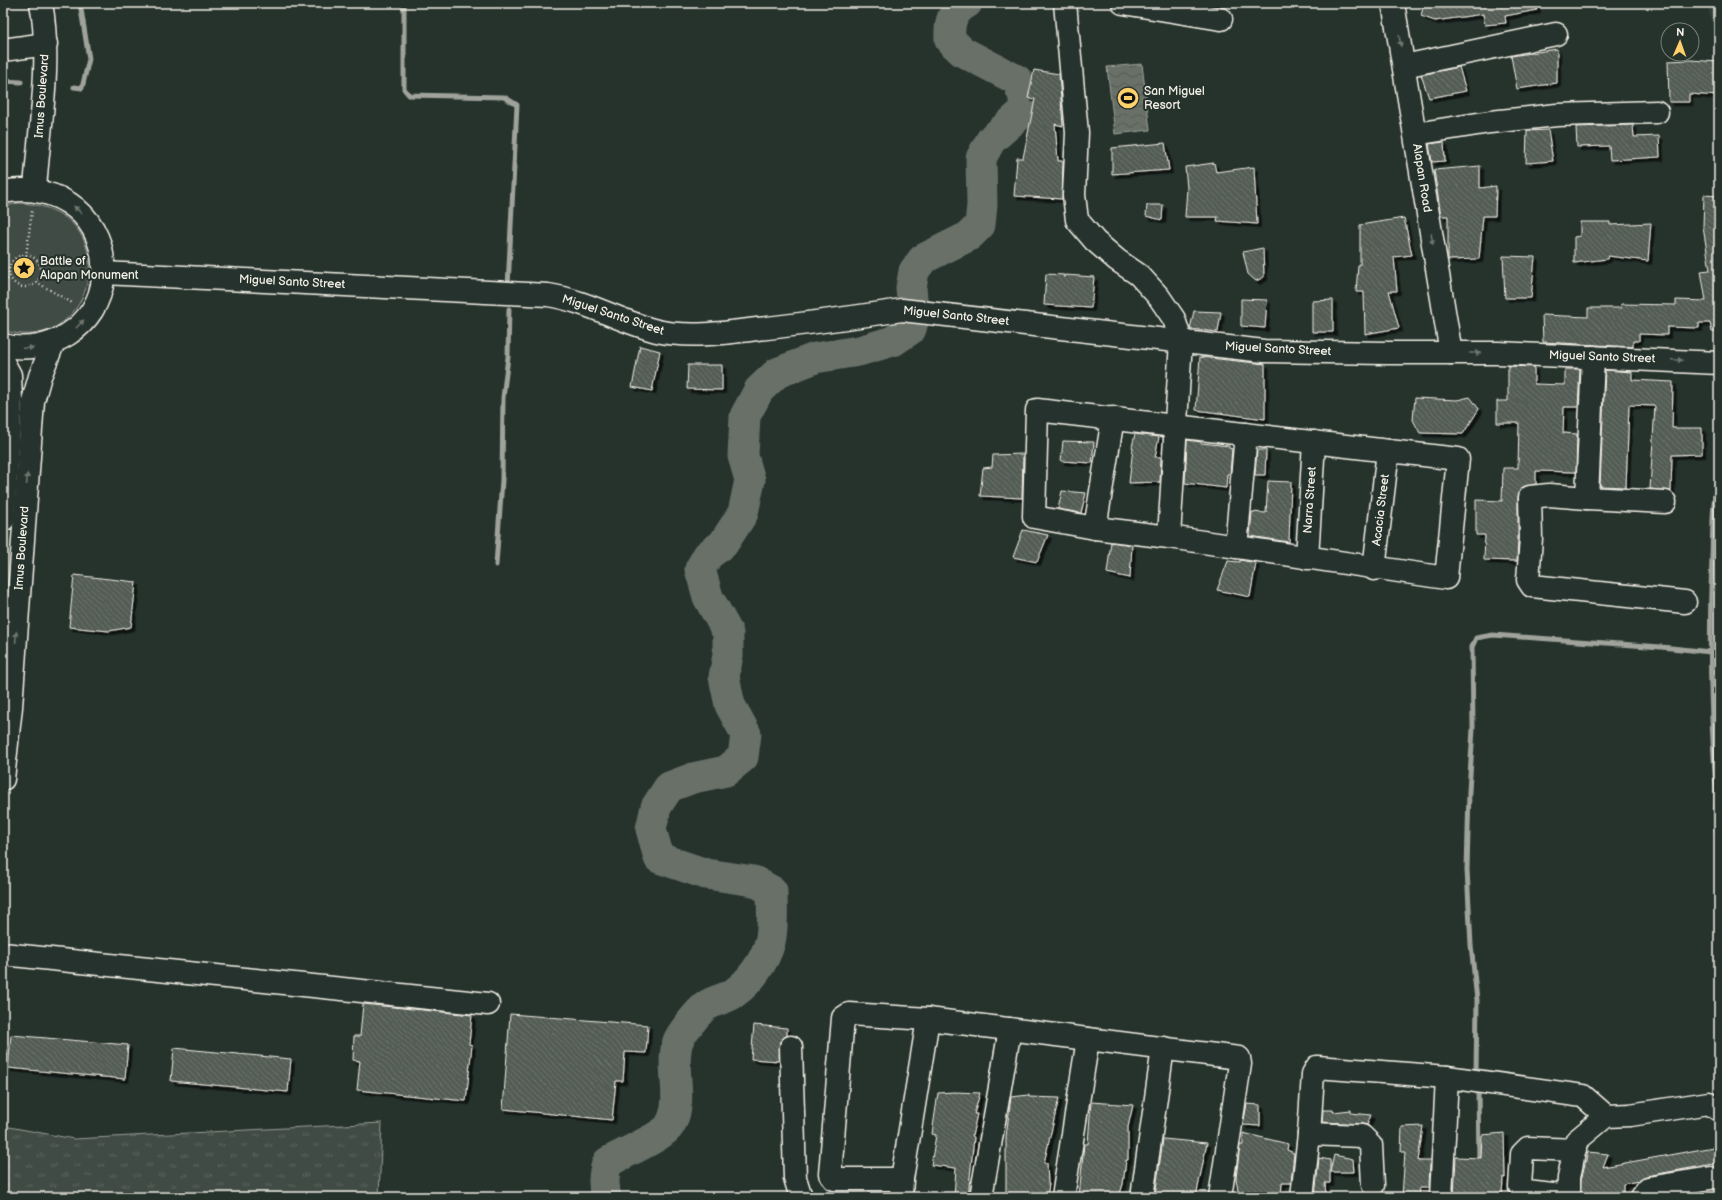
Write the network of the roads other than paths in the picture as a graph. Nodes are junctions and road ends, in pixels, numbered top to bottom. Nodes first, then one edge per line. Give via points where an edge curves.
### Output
1 (40, 3) edge
2 (1065, 3) edge
3 (1123, 3) edge
4 (1393, 3) edge
5 (1221, 19) dead end
6 (1556, 34) dead end
7 (46, 44) junction
8 (3, 50) edge
9 (1404, 66) junction
10 (1657, 112) dead end
11 (1415, 134) junction
12 (35, 189) junction
13 (3, 192) edge
14 (103, 273) junction
15 (1181, 341) junction
16 (53, 344) junction
17 (3, 345) edge
18 (1452, 353) junction
19 (1593, 358) junction
20 (3, 362) edge
21 (1719, 363) edge
22 (1113, 418) junction
23 (1176, 426) junction
24 (1246, 434) junction
25 (1314, 442) junction
26 (1388, 451) junction
27 (1587, 498) junction
28 (1665, 502) dead end
29 (3, 520) edge
30 (1095, 528) junction
31 (1169, 537) junction
32 (1236, 547) junction
33 (1306, 558) junction
34 (1374, 569) junction
35 (1685, 602) dead end
36 (4, 766) edge
37 (3, 954) edge
38 (488, 1004) dead end
39 (928, 1018) junction
40 (1010, 1029) junction
41 (1088, 1039) junction
42 (791, 1047) dead end
43 (1163, 1048) junction
44 (1446, 1077) junction
45 (1716, 1102) edge
46 (1606, 1116) junction
47 (1309, 1134) junction
48 (1575, 1150) junction
49 (1373, 1185) dead end
50 (1702, 1186) edge
51 (902, 1188) edge
52 (801, 1197) edge
53 (981, 1197) edge
54 (1063, 1197) edge
55 (1142, 1197) edge
56 (1220, 1197) edge
57 (1302, 1197) edge
58 (1441, 1197) edge
59 (1568, 1197) edge
60 (1641, 1197) edge

1 - 7 street, Imus Boulevard
2 - 15 street via 1077,133 1074,195 1077,220 1095,241 1139,275 1159,297 1174,319
3 - 5 street
4 -> 9 street, Alapan Road
6 - 9 street
7 - 8 street
7 - 12 street, Imus Boulevard
9 - 11 street, Alapan Road
10 - 11 street via 1550,116
11 -> 18 street, Alapan Road
12 - 13 street
14 -> 12 street via 99,242 92,226 68,201
14 - 15 street, Miguel Santo Street via 548,295 586,304 657,331 686,334 850,319 902,310
16 -> 14 street via 80,325 90,312 98,296
15 - 18 street, Miguel Santo Street via 1287,352
15 - 23 street
17 -> 16 street via 12,348 33,348
36 -> 16 street, Imus Boulevard via 11,707 33,401
18 -> 19 street, Miguel Santo Street
19 -> 21 street, Miguel Santo Street
19 - 27 street
20 - 29 street, Imus Boulevard via 10,375 11,400
22 - 23 street
22 - 30 street
22 - 30 street via 1037,410 1034,517
23 - 24 street
23 - 31 street
24 - 25 street
24 - 32 street
25 - 26 street
25 - 33 street, Narra Street
26 - 34 street, Acacia Street
26 - 34 street via 1458,459 1446,578
27 - 28 street
27 - 35 street via 1549,495 1530,497 1528,580 1532,586
30 - 31 street
31 - 32 street
32 - 33 street
33 - 34 street
37 - 38 street
39 - 40 street
39 - 51 street
39 - 51 street via 849,1014 843,1018 830,1174 834,1179
40 - 41 street
40 - 53 street
41 - 43 street
41 - 54 street
42 - 52 street via 795,1178
43 - 55 street
43 - 56 street via 1240,1060
44 - 46 street via 1583,1096
44 - 47 street via 1317,1067 1313,1074
44 - 58 street
45 - 46 street via 1630,1115
46 - 48 street via 1576,1141
47 - 49 street via 1362,1136 1372,1145
47 - 57 street
48 - 59 street
48 - 59 street via 1528,1148 1522,1154 1520,1187 1527,1192
50 - 60 street via 1648,1188

